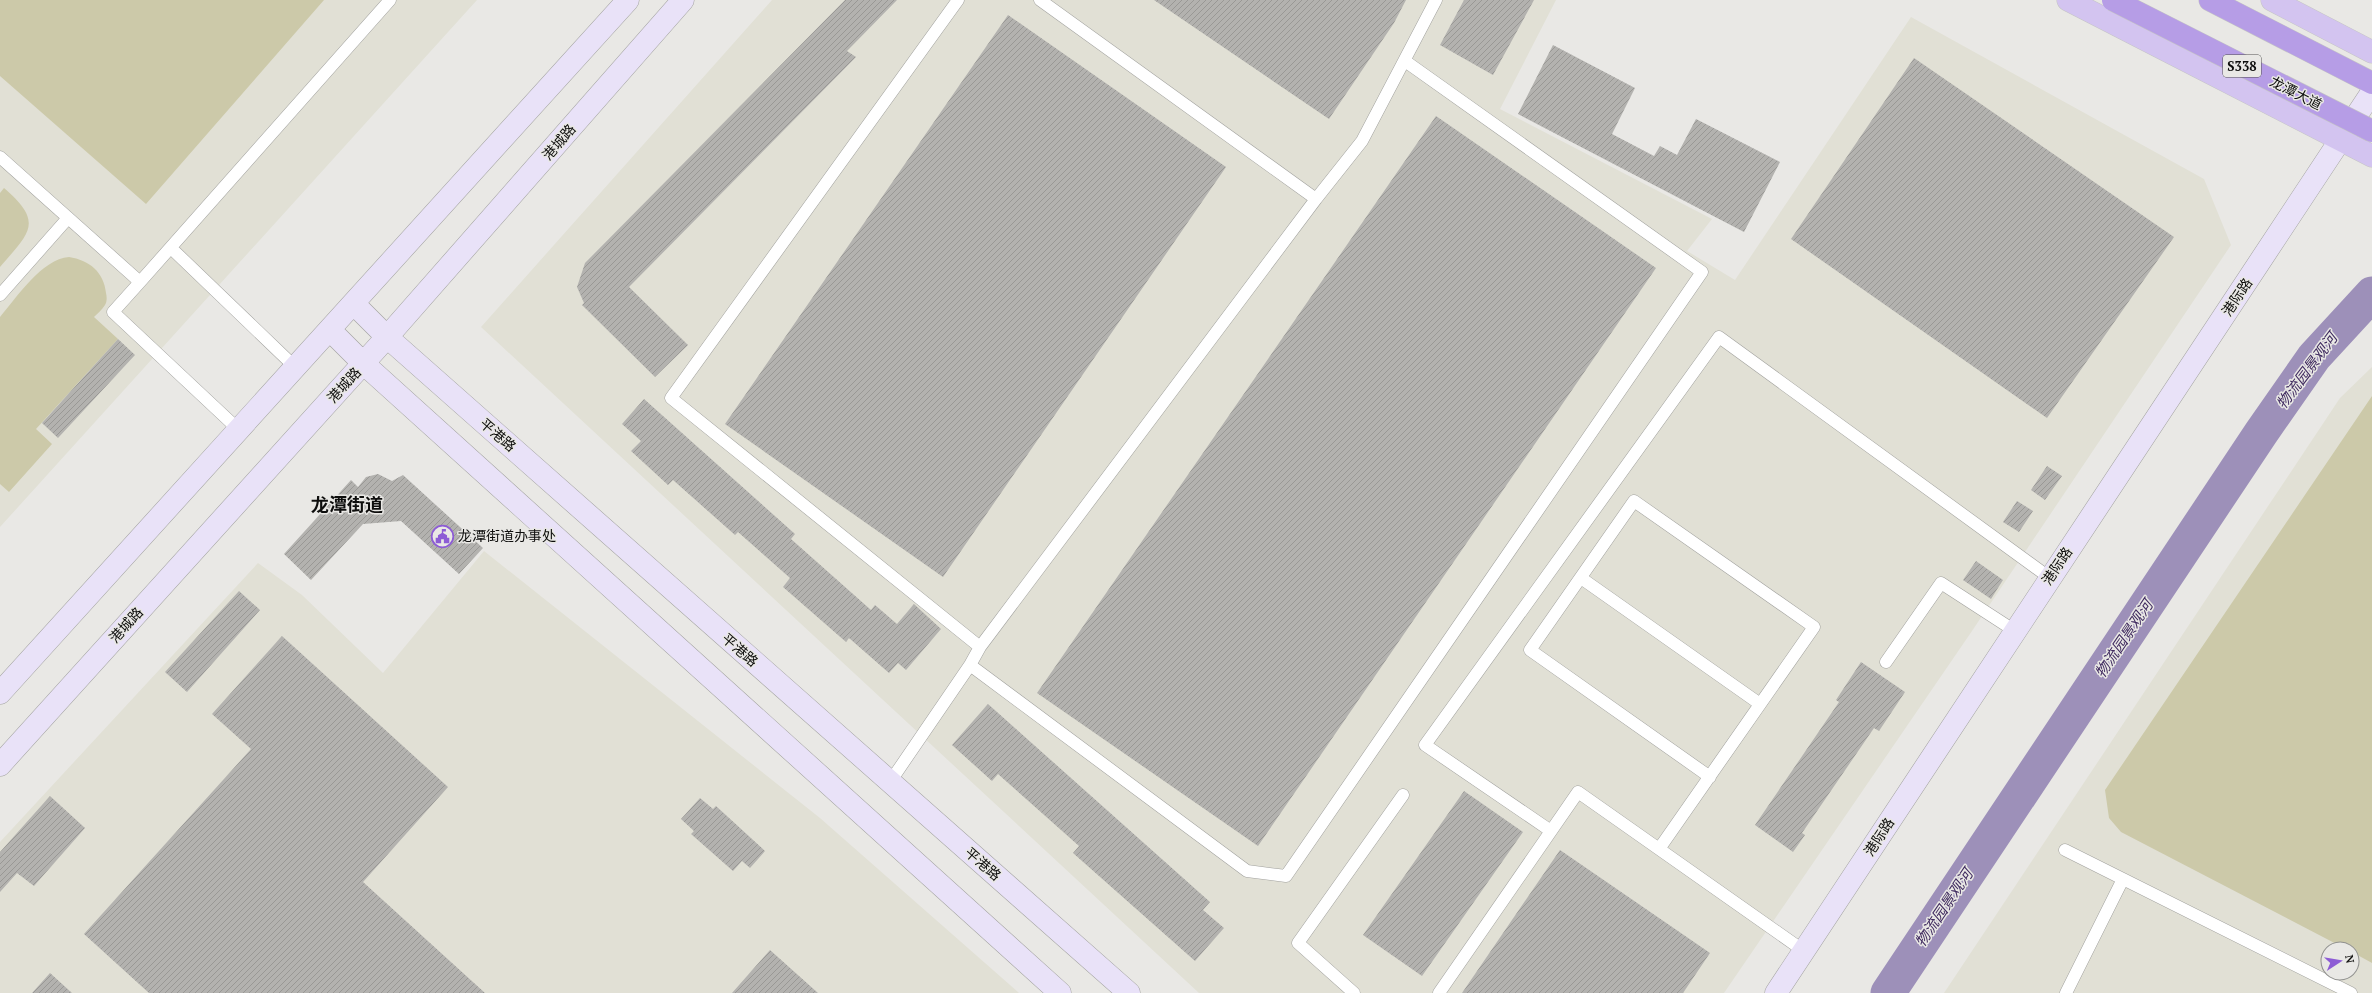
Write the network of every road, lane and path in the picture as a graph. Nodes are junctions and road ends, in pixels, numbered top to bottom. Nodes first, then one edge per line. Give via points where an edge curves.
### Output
1 (390, 0) edge
2 (628, 0) edge
3 (683, 0) edge
4 (958, 0) edge
5 (1040, 0) edge
6 (1436, 0) edge
7 (2068, 0) edge
8 (2113, 0) edge
9 (2210, 0) edge
10 (2272, 0) edge
11 (2372, 52) edge
12 (1405, 61) junction
13 (2372, 83) edge
14 (2372, 92) edge
15 (2372, 131) edge
16 (2341, 141) junction
17 (2372, 156) edge
18 (0, 157) edge
19 (1316, 199) junction
20 (68, 218) junction
21 (171, 248) junction
22 (140, 282) junction
23 (0, 295) edge
24 (354, 304) junction
25 (330, 330) junction
26 (387, 337) junction
27 (363, 364) junction
28 (295, 367) junction
29 (238, 430) junction
30 (1581, 578) junction
31 (2050, 578) junction
32 (2015, 631) junction
33 (980, 647) junction
34 (1886, 662) dead end
35 (970, 665) junction
36 (0, 693) edge
37 (1760, 704) junction
38 (0, 765) edge
39 (1710, 777) junction
40 (890, 782) junction
41 (1403, 794) dead end
42 (1551, 831) junction
43 (1659, 850) junction
44 (2065, 850) dead end
45 (2123, 879) junction
46 (1804, 951) junction
47 (1060, 993) edge
48 (1129, 993) edge
49 (1354, 993) edge
50 (1438, 993) edge
51 (1776, 993) edge
52 (2066, 993) edge
53 (2351, 993) edge

1 - 21 lane
2 - 24 street
3 - 26 street, 港城路
4 - 33 lane via 671,398
5 - 19 lane
6 - 12 lane
7 - 16 main road
8 - 15 highway, 龙潭大道 / S338, bridge
9 - 13 highway
10 - 11 main road
12 - 19 lane via 1362,141
12 - 35 lane via 1702,272 1286,876 1247,871
14 - 16 street, 港际路
16 - 17 main road
16 - 31 street, 港际路
18 - 20 lane
19 - 33 lane
20 - 22 lane
20 - 23 lane
21 - 22 lane
21 - 28 lane
22 - 29 lane via 113,312
24 - 25 street
24 - 26 street, 平港路
25 - 27 street
25 - 28 street
26 - 27 street, 港城路
26 - 40 street, 平港路
27 - 38 street, 港城路
27 - 47 street
28 - 29 street
29 - 36 street
30 - 37 lane
30 - 37 lane via 1634,501 1814,627
30 - 39 lane via 1530,650
31 - 32 street, 港际路
31 - 42 lane via 1719,338 1425,745
32 - 34 lane via 1941,583
32 - 46 street, 港际路
33 - 35 lane
35 - 40 lane
37 - 39 lane
39 - 43 lane
40 - 48 street, 平港路
41 - 49 lane via 1298,943
42 - 43 lane via 1578,792
42 - 50 lane
43 - 46 lane
44 - 45 lane
45 - 52 lane
45 - 53 lane
46 - 51 street, 港际路

